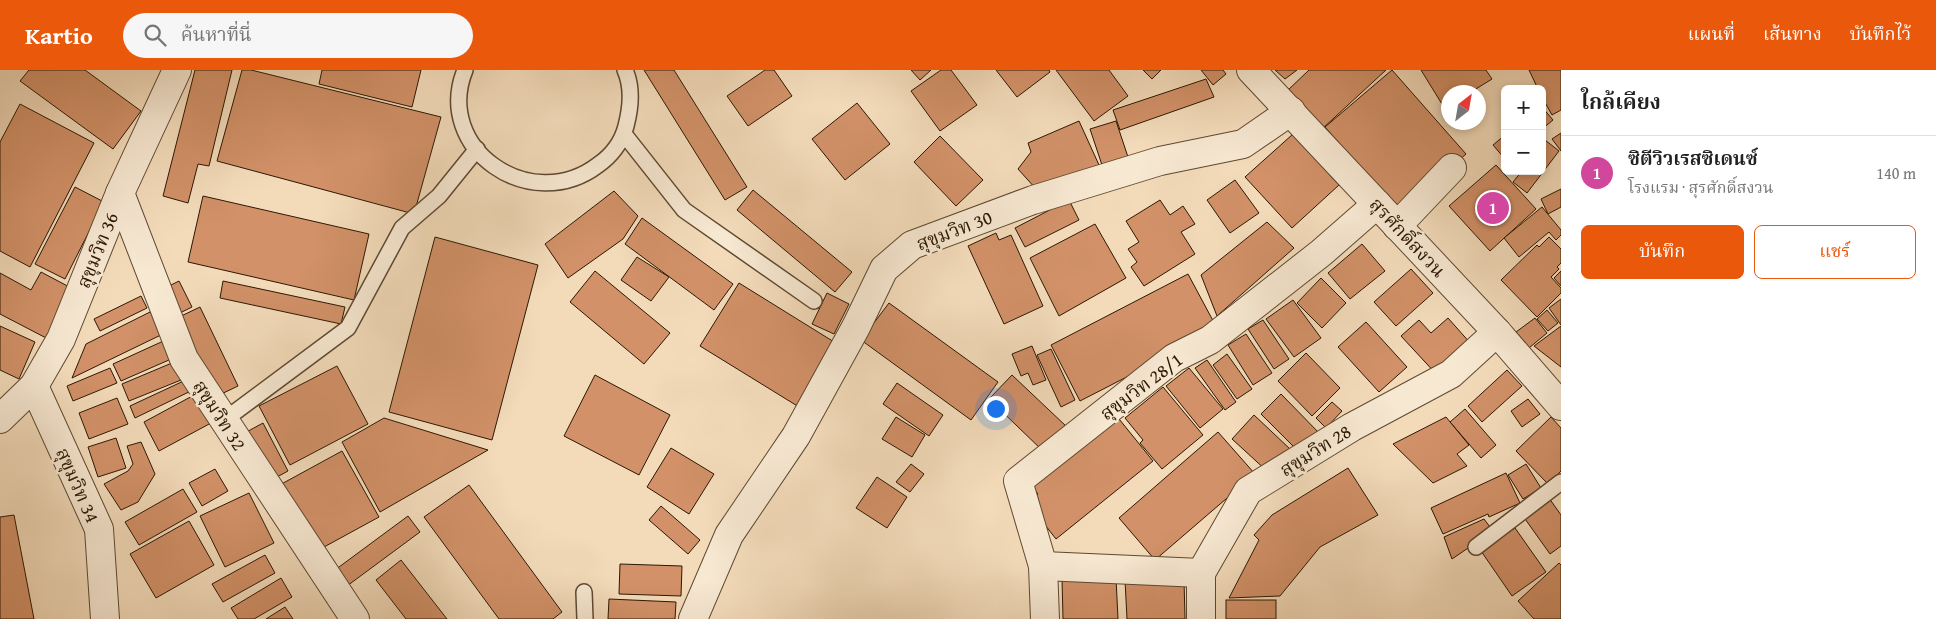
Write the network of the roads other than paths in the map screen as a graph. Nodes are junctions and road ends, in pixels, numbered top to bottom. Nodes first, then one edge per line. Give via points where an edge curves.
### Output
1 (177, 70) edge
2 (464, 70) edge
3 (625, 70) edge
4 (1252, 70) edge
5 (1291, 110) junction
6 (624, 134) junction
7 (477, 149) junction
8 (1452, 168) dead end
9 (120, 193) junction
10 (1377, 204) junction
11 (1397, 226) junction
12 (814, 301) dead end
13 (1498, 332) junction
14 (34, 386) junction
15 (1561, 406) edge
16 (0, 418) edge
17 (223, 420) junction
18 (1561, 482) edge
19 (1476, 547) dead end
20 (1043, 566) junction
21 (1201, 573) junction
22 (584, 592) dead end
23 (105, 619) edge
24 (355, 619) edge
25 (585, 619) edge
26 (693, 619) edge
27 (1044, 619) edge
28 (1201, 619) edge

1 - 9 street, สุขุมวิท 36
2 - 7 lane via 460,81 460,108 467,135
3 - 6 lane via 629,78 631,107
4 - 5 street, สุรศักดิ์สงวน
5 - 10 street, สุรศักดิ์สงวน
5 - 26 street, สุขุมวิท 30 via 1243,144 1160,162 1051,194 912,244 884,269 796,436 729,535
6 - 7 lane via 609,158 586,174 560,183 532,183 506,175 483,158
6 - 12 lane via 684,210
7 - 17 lane via 439,196 402,228 348,328
8 - 11 street
9 - 14 street, สุขุมวิท 36 via 61,339
9 - 17 street, สุขุมวิท 32 via 184,359
10 - 11 street, สุรศักดิ์สงวน
10 - 20 street, สุขุมวิท 28/1 via 1321,253 1210,340 1174,358 1018,481
11 - 13 street, สุรศักดิ์สงวน
13 - 15 street, สุรศักดิ์สงวน
13 - 21 street, สุขุมวิท 28 via 1451,374 1352,426 1248,491
14 - 16 street, สุขุมวิท 36
14 - 23 street, สุขุมวิท 34 via 98,529
17 - 24 street, สุขุมวิท 32
18 - 19 lane
20 - 21 street
20 - 27 street, สุขุมวิท 28/1
21 - 28 street, สุขุมวิท 28
22 - 25 lane

